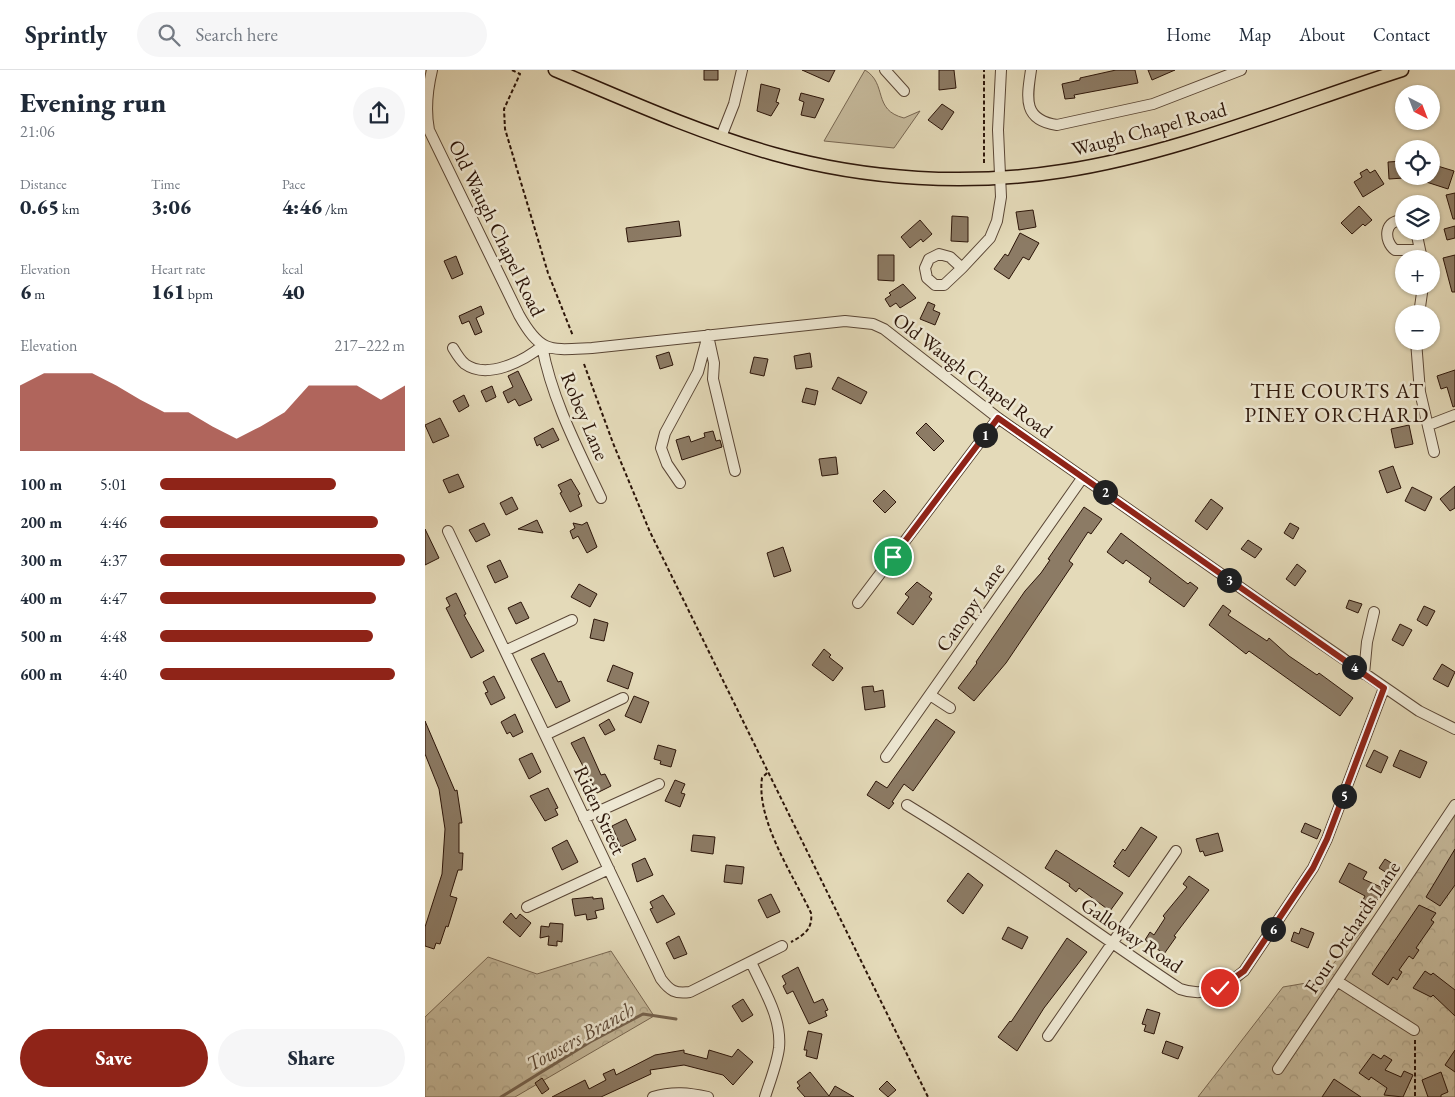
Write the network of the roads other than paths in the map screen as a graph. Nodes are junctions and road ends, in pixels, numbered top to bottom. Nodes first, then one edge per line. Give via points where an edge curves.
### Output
1 (432, 70) edge
2 (557, 70) edge
3 (742, 70) edge
4 (885, 70) edge
5 (1001, 70) edge
6 (1031, 70) edge
7 (1241, 70) edge
8 (1402, 70) edge
9 (904, 91) dead end
10 (425, 97) edge
11 (721, 137) junction
12 (1000, 178) junction
13 (1395, 222) edge
14 (1395, 250) edge
15 (962, 268) dead end
16 (708, 335) junction
17 (542, 346) junction
18 (453, 348) dead end
19 (1417, 350) edge
20 (1455, 415) edge
21 (998, 418) junction
22 (1429, 425) junction
23 (1434, 452) dead end
24 (735, 470) dead end
25 (1083, 477) junction
26 (680, 483) dead end
27 (601, 498) dead end
28 (447, 531) dead end
29 (858, 603) dead end
30 (1374, 612) dead end
31 (572, 620) dead end
32 (505, 651) junction
33 (1364, 674) junction
34 (1384, 688) junction
35 (930, 695) junction
36 (623, 698) dead end
37 (950, 708) dead end
38 (1455, 729) edge
39 (545, 735) junction
40 (886, 757) dead end
41 (659, 784) dead end
42 (907, 805) dead end
43 (1455, 805) edge
44 (584, 818) junction
45 (1176, 851) dead end
46 (609, 869) junction
47 (527, 907) dead end
48 (1112, 944) junction
49 (782, 946) road end
50 (751, 962) junction
51 (1337, 981) junction
52 (1414, 1030) road end
53 (1048, 1036) dead end
54 (1278, 1068) dead end
55 (653, 1097) edge
56 (708, 1097) edge
57 (765, 1097) edge

1 - 10 street, Old Waugh Chapel Road
2 - 11 main road, Waugh Chapel Road
3 - 11 street via 734,104
4 - 9 street
5 - 12 street
6 - 7 street via 1027,98 1030,109 1045,124 1057,125 1153,104
8 - 12 main road, Waugh Chapel Road via 1139,155 1064,171
10 - 17 street, Old Waugh Chapel Road via 429,130 519,315
11 - 12 main road, Waugh Chapel Road via 834,168 913,178
12 - 15 street via 1000,202 994,229 985,245
13 - 14 street via 1389,225 1386,234 1389,245
16 - 17 street, Old Waugh Chapel Road via 592,348 559,350
16 - 21 street, Old Waugh Chapel Road via 845,321 873,324 896,336
16 - 24 street via 714,363 713,379
16 - 26 street via 698,372 665,432 661,448
17 - 18 street via 532,354 489,370 464,364
17 - 27 street, Robey Lane via 560,410
19 - 22 street via 1420,392
20 - 22 street
21 - 25 street, Old Waugh Chapel Road
21 - 29 street
22 - 23 street
25 - 33 street, Old Waugh Chapel Road
25 - 35 street, Canopy Lane
28 - 32 street, Riden Street
30 - 33 street
31 - 32 street
32 - 39 street, Riden Street
33 - 34 street, Old Waugh Chapel Road
34 - 38 street, Old Waugh Chapel Road
34 - 48 street, Galloway Road via 1313,868 1244,971 1220,988 1190,992 1180,989
35 - 37 street
35 - 40 street, Canopy Lane
36 - 39 street
39 - 44 street, Riden Street
41 - 44 street
42 - 48 street, Galloway Road
43 - 51 street, Four Orchards Lane
44 - 46 street, Riden Street
45 - 48 street
46 - 47 street
46 - 50 street, Riden Street via 668,989 678,994 690,992
48 - 53 street
49 - 50 street, Riden Street
50 - 57 street via 780,1032 779,1049
51 - 52 street
51 - 54 street, Four Orchards Lane
55 - 56 street via 686,1092

